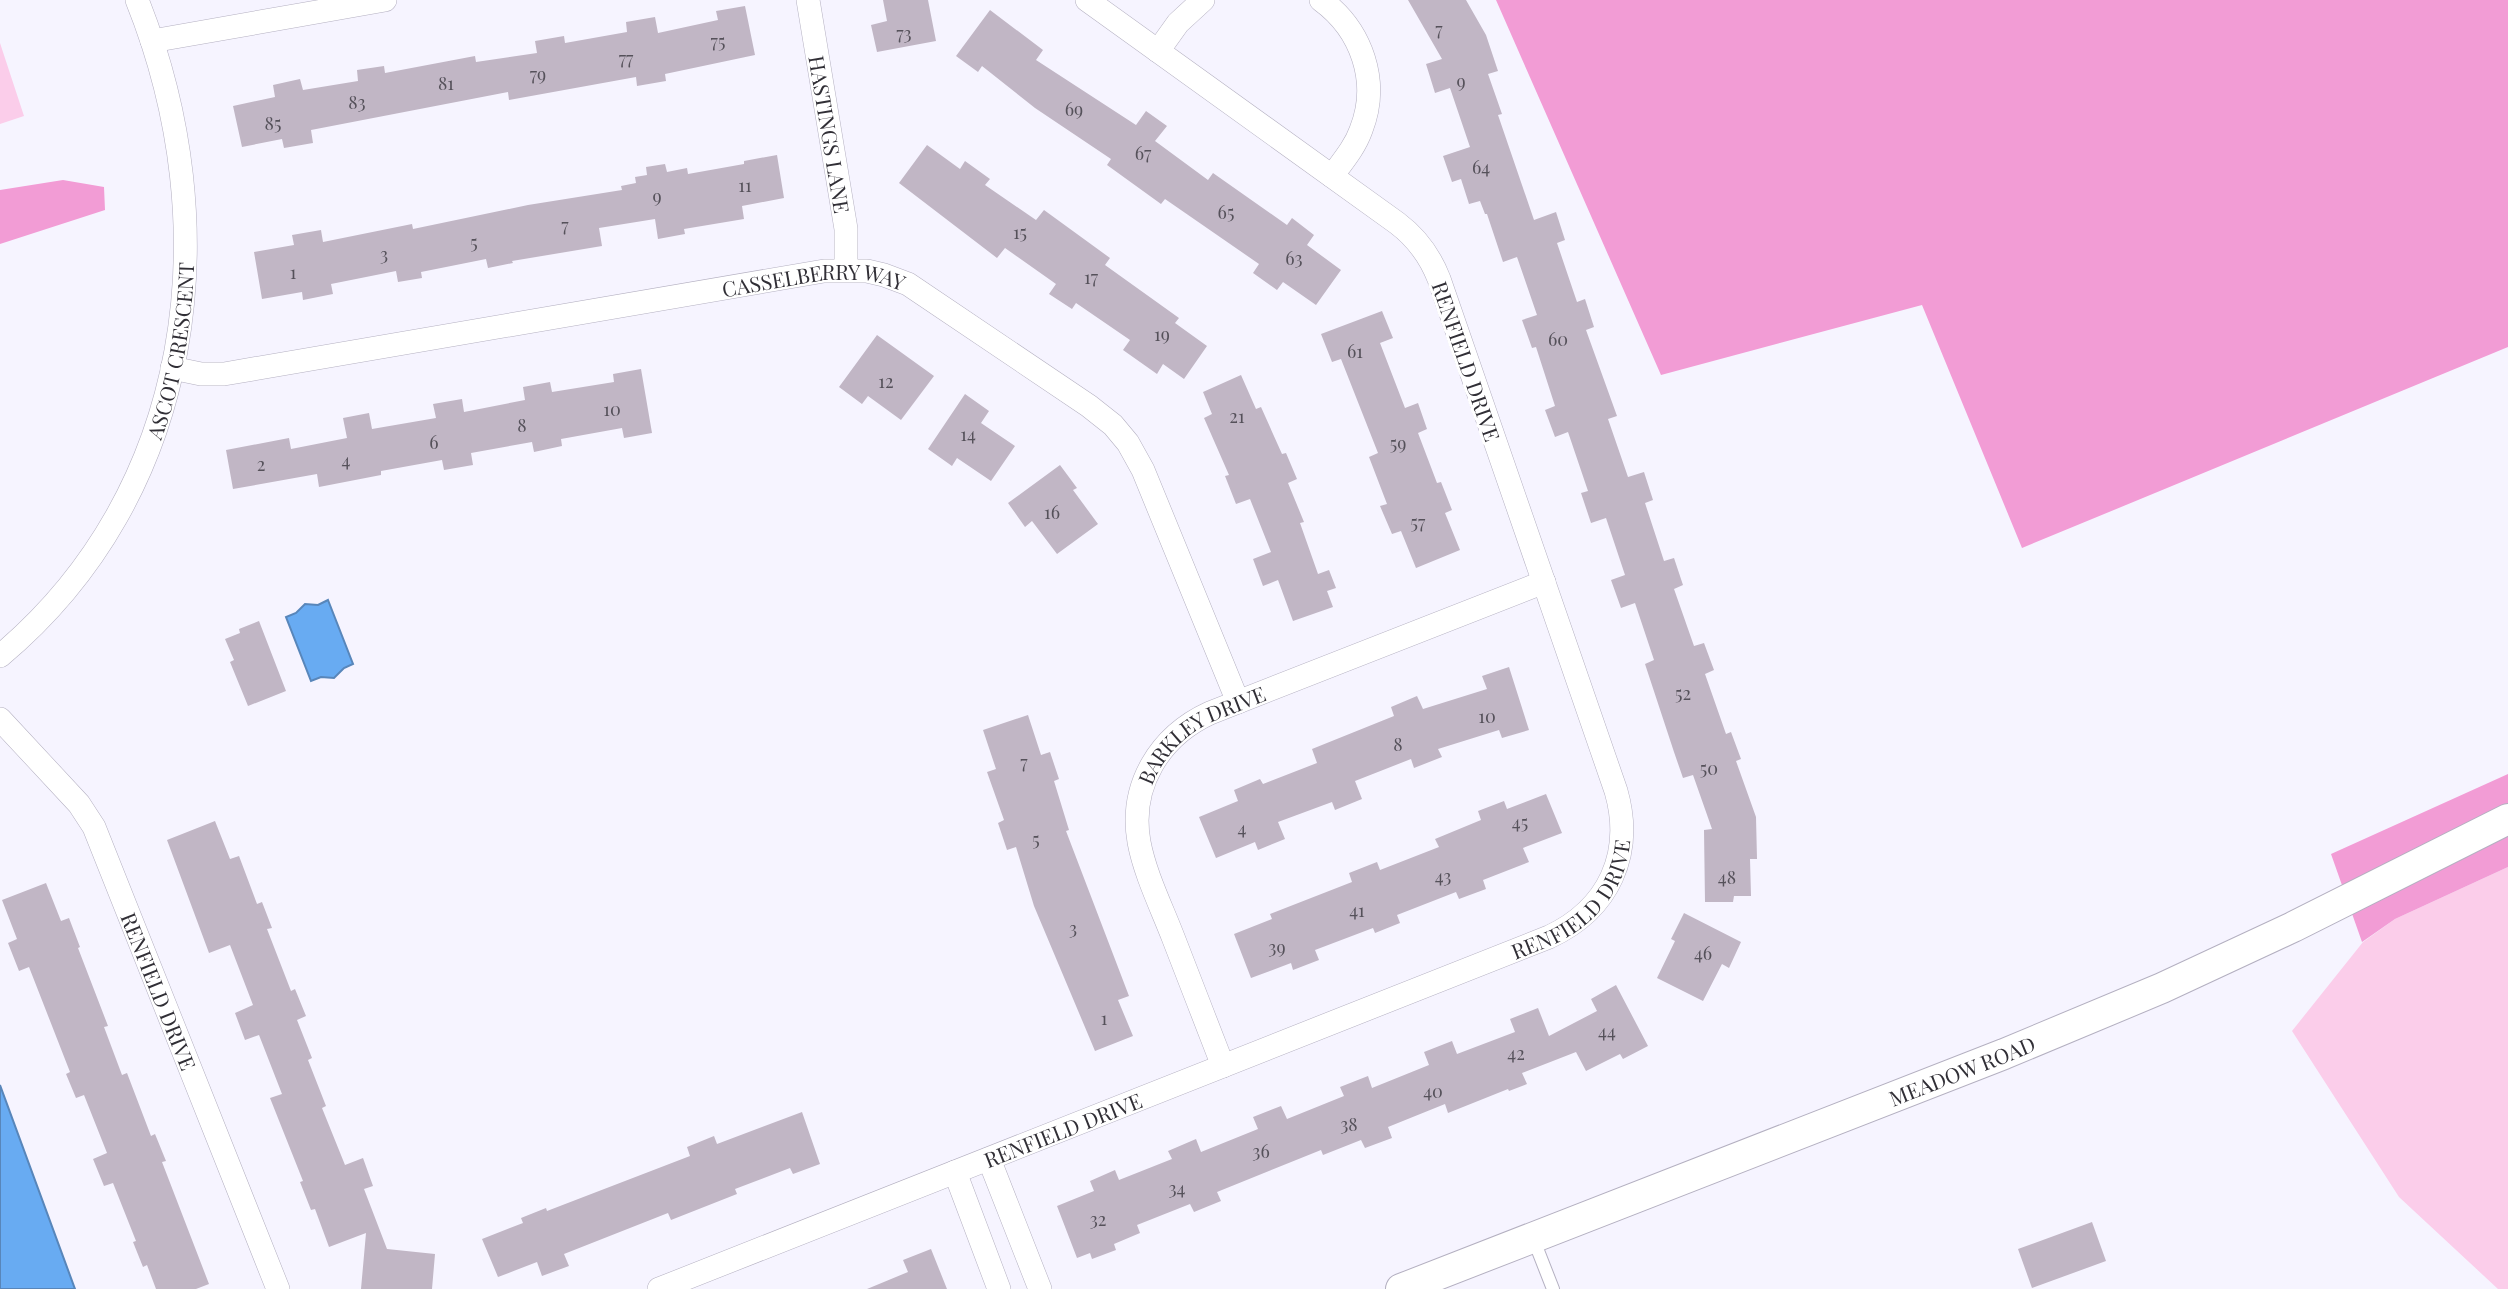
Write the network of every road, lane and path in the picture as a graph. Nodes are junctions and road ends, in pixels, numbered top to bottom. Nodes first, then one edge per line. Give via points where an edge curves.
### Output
1 (137, 0) edge
2 (385, 0) edge
3 (808, 0) edge
4 (1087, 0) edge
5 (1203, 0) edge
6 (1321, 0) edge
7 (152, 41) junction
8 (1158, 51) junction
9 (1332, 176) junction
10 (846, 270) junction
11 (172, 368) junction
12 (1544, 582) junction
13 (0, 656) edge
14 (1238, 702) junction
15 (0, 719) edge
16 (2508, 819) edge
17 (1223, 1066) junction
18 (989, 1159) junction
19 (955, 1172) junction
20 (1533, 1238) junction
21 (278, 1289) edge
22 (659, 1289) edge
23 (999, 1289) edge
24 (1041, 1289) edge
25 (1401, 1289) edge
26 (1553, 1289) edge

1 - 7 street, ASCOT CRESCENT
2 - 7 street
3 - 10 street, HASTINGS LANE via 846,226
4 - 8 street, RENFIELD DRIVE
5 - 8 street via 1185,15
6 - 9 street via 1355,37 1367,67 1369,88 1362,129
7 - 11 street, ASCOT CRESCENT via 172,112 185,199 184,291
8 - 9 street, RENFIELD DRIVE
9 - 12 street, RENFIELD DRIVE via 1406,230 1435,268
10 - 11 street, CASSELBERRY WAY via 224,374
10 - 14 street, CASSELBERRY WAY via 884,275 923,293 1089,406 1118,431 1146,477
11 - 13 street, ASCOT CRESCENT via 149,449 115,521 73,583
12 - 14 street, BARKLEY DRIVE
12 - 17 street, RENFIELD DRIVE via 1621,810 1618,859 1602,894 1575,923 1549,937
14 - 17 street, BARKLEY DRIVE via 1192,722 1169,741 1147,774 1137,813 1145,863
15 - 21 street, RENFIELD DRIVE via 79,804 94,827
16 - 20 street, MEADOW ROAD via 2162,988
17 - 18 street, RENFIELD DRIVE
18 - 19 street, RENFIELD DRIVE
18 - 24 street
19 - 22 street, RENFIELD DRIVE
19 - 23 street
20 - 25 street, MEADOW ROAD
20 - 26 lane

